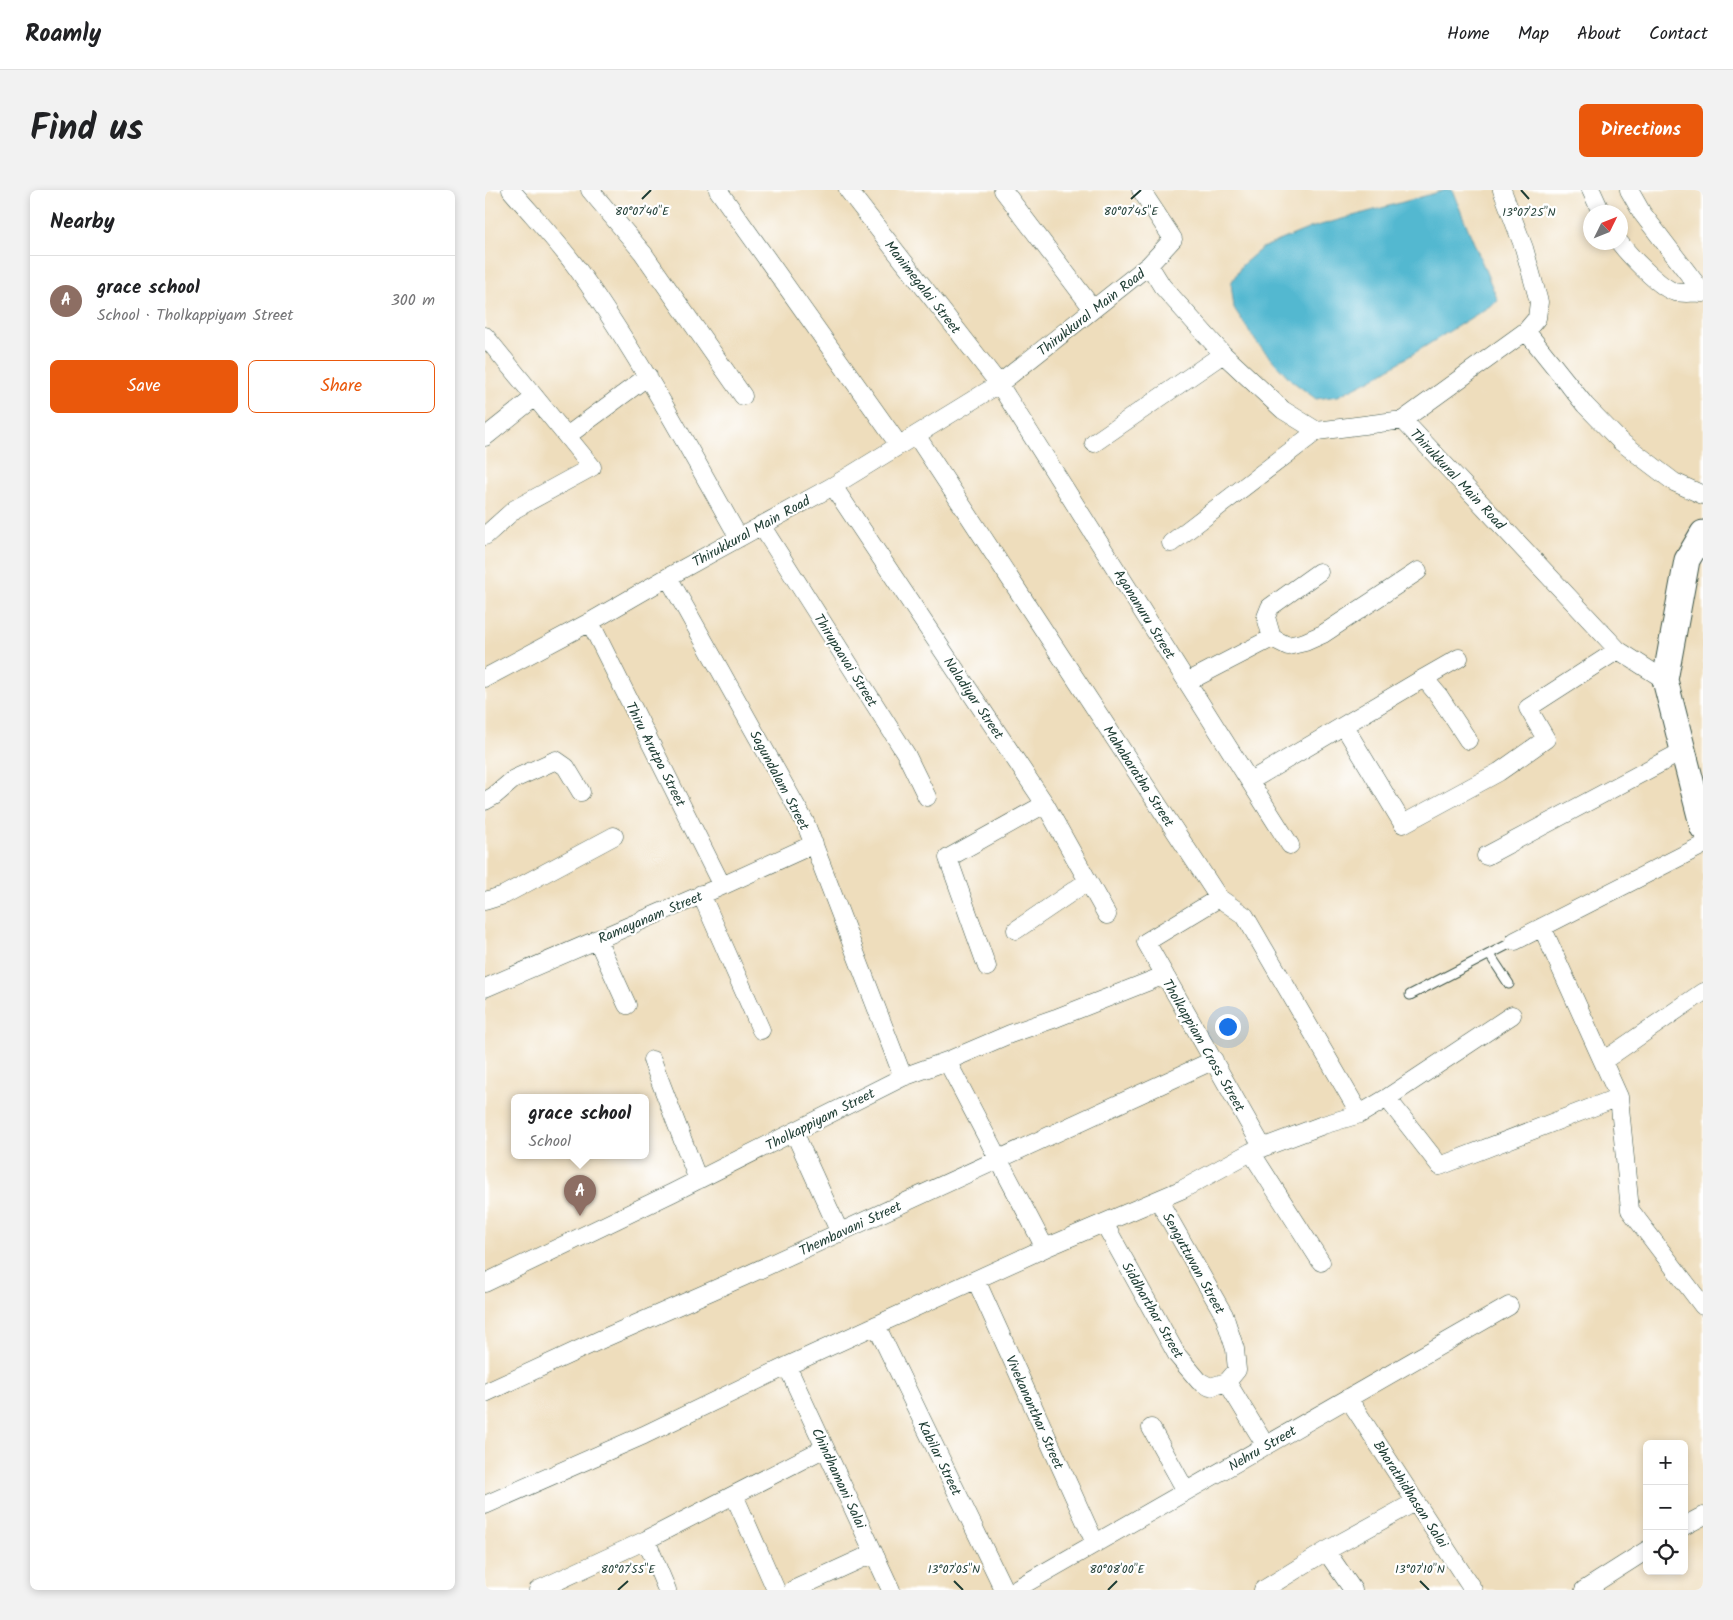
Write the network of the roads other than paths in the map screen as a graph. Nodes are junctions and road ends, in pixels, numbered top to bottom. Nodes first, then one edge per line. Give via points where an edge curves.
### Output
1 (511, 190) edge
2 (591, 190) edge
3 (848, 190) edge
4 (1003, 190) edge
5 (1141, 190) edge
6 (1502, 190) edge
7 (1591, 190) edge
8 (1629, 190) edge
9 (722, 191) edge
10 (1598, 205) edge
11 (1625, 250) edge
12 (1149, 265) junction
13 (1093, 309) junction
14 (1526, 331) junction
15 (485, 336) edge
16 (1223, 354) junction
17 (648, 376) junction
18 (999, 384) junction
19 (743, 396) dead end
20 (535, 397) junction
21 (1403, 420) junction
22 (1317, 431) junction
23 (916, 435) junction
24 (567, 436) junction
25 (485, 437) edge
26 (1094, 443) dead end
27 (899, 446) junction
28 (833, 486) junction
29 (1703, 495) edge
30 (761, 525) junction
31 (1703, 532) edge
32 (485, 536) edge
33 (739, 538) junction
34 (1171, 543) dead end
35 (1417, 571) dead end
36 (1319, 572) dead end
37 (668, 577) junction
38 (589, 622) junction
39 (1272, 638) junction
40 (1618, 650) junction
41 (1459, 658) dead end
42 (485, 678) edge
43 (1424, 678) junction
44 (1665, 680) junction
45 (1187, 682) junction
46 (1344, 726) junction
47 (1468, 740) dead end
48 (1683, 751) junction
49 (1250, 781) junction
50 (581, 792) dead end
51 (927, 797) dead end
52 (485, 801) edge
53 (1045, 804) junction
54 (1703, 828) edge
55 (614, 836) dead end
56 (813, 844) junction
57 (1290, 845) dead end
58 (1703, 845) edge
59 (1486, 856) dead end
60 (1088, 881) junction
61 (722, 886) junction
62 (701, 894) junction
63 (1219, 898) junction
64 (485, 901) edge
65 (1107, 915) dead end
66 (1542, 927) junction
67 (1016, 930) dead end
68 (597, 939) junction
69 (1515, 941) joint
70 (1490, 955) junction
71 (987, 967) dead end
72 (1165, 975) junction
73 (1509, 984) dead end
74 (485, 988) edge
75 (1703, 992) edge
76 (1410, 995) dead end
77 (627, 1005) dead end
78 (1512, 1016) dead end
79 (761, 1030) dead end
80 (652, 1060) dead end
81 (1213, 1060) junction
82 (947, 1061) junction
83 (1603, 1061) junction
84 (903, 1078) junction
85 (1619, 1097) junction
86 (1387, 1098) junction
87 (1360, 1114) junction
88 (794, 1132) junction
89 (1257, 1150) junction
90 (999, 1160) junction
91 (698, 1180) junction
92 (1159, 1201) junction
93 (1104, 1223) junction
94 (840, 1233) junction
95 (1045, 1248) junction
96 (1321, 1262) dead end
97 (976, 1280) junction
98 (485, 1283) edge
99 (1509, 1306) dead end
100 (1703, 1306) edge
101 (876, 1325) junction
102 (787, 1366) junction
103 (1227, 1382) junction
104 (485, 1393) edge
105 (1348, 1398) junction
106 (1151, 1428) dead end
107 (1266, 1446) junction
108 (825, 1448) junction
109 (1186, 1491) junction
110 (734, 1495) junction
111 (1415, 1502) junction
112 (485, 1505) edge
113 (1703, 1516) edge
114 (1688, 1524) edge
115 (646, 1540) junction
116 (1095, 1543) junction
117 (1326, 1551) junction
118 (874, 1553) junction
119 (1643, 1553) edge
120 (545, 1589) edge
121 (667, 1590) edge
122 (776, 1590) edge
123 (793, 1590) edge
124 (891, 1590) edge
125 (1004, 1590) edge
126 (1014, 1590) edge
127 (1263, 1590) edge
128 (1353, 1590) edge
129 (1473, 1590) edge
130 (1584, 1590) edge

1 - 17 street via 578,269
2 - 19 street via 643,253
3 - 18 street, Manimegalai Street
4 - 13 street
5 - 12 street via 1173,239
6 - 14 street via 1524,248 1539,302 1537,318
7 - 10 street
8 - 11 street via 1642,213 1703,293 1674,292
9 - 27 street
12 - 13 street, Thirukkural Main Road
12 - 16 street, Thirukkural Main Road via 1162,286
13 - 18 street, Thirukkural Main Road
14 - 21 street
14 - 29 street via 1585,405 1620,441 1674,482
15 - 20 street
16 - 22 street, Thirukkural Main Road via 1283,410
16 - 26 street
17 - 24 street
17 - 33 street
18 - 23 street, Thirukkural Main Road
18 - 45 street, Agananuru Street
20 - 24 street
20 - 25 street
21 - 22 street, Thirukkural Main Road
21 - 40 street, Thirukkural Main Road
22 - 34 street
23 - 27 street, Thirukkural Main Road
23 - 63 street, Mahabaratha Street
24 - 32 street via 592,467 515,509
27 - 28 street, Thirukkural Main Road
28 - 30 street, Thirukkural Main Road
28 - 53 street, Naladiyar Street
30 - 33 street, Thirukkural Main Road
30 - 51 street, Thirupaavai Street via 906,754
31 - 44 street via 1687,560
33 - 37 street, Thirukkural Main Road
35 - 39 street via 1323,634 1288,646
36 - 39 street via 1270,607 1266,617
37 - 38 street, Thirukkural Main Road
37 - 56 street, Sagundalam Street via 805,822
38 - 42 street, Thirukkural Main Road
38 - 61 street, Thiru Arutpa Street
39 - 45 street
40 - 44 street, Thirukkural Main Road
40 - 46 street via 1528,708 1546,739 1499,772 1403,824
41 - 43 street
43 - 46 street
43 - 47 street
44 - 48 street
45 - 49 street, Agananuru Street
46 - 49 street
48 - 54 street
48 - 59 street
49 - 57 street, Agananuru Street
50 - 52 street via 566,767 555,760 514,779
53 - 60 street, Naladiyar Street
53 - 71 street via 948,858
55 - 64 street via 504,895
56 - 61 street, Ramayanam Street
56 - 84 street, Sagundalam Street
58 - 66 street
60 - 65 street, Naladiyar Street
60 - 67 street
61 - 62 street, Ramayanam Street
62 - 68 street, Ramayanam Street
62 - 79 street
63 - 72 street, Tholkappiam Cross Street via 1146,942
63 - 87 street, Mahabaratha Street via 1245,916
66 - 69 street
66 - 83 street
68 - 74 street, Ramayanam Street
68 - 77 street
69 - 70 lane
70 - 73 lane
70 - 76 lane
72 - 81 street, Tholkappiam Cross Street
72 - 82 street, Tholkappiyam Street
75 - 83 street
78 - 86 street
80 - 91 street
81 - 89 street, Tholkappiam Cross Street
81 - 90 street, Thembavani Street
82 - 84 street, Tholkappiyam Street
82 - 90 street
83 - 85 street
84 - 88 street, Tholkappiyam Street
85 - 86 street via 1440,1166
85 - 100 street via 1630,1210
86 - 87 street
87 - 89 street
88 - 91 street, Tholkappiyam Street
88 - 94 street
89 - 92 street
89 - 96 street, Tholkappiam Cross Street
90 - 94 street, Thembavani Street
90 - 95 street
91 - 98 street, Tholkappiyam Street
92 - 93 street
92 - 103 street, Senguttuvan Street via 1224,1315 1235,1349 1237,1370
93 - 95 street
93 - 103 street, Siddharthar Street via 1177,1355 1199,1381 1210,1387
94 - 104 street, Thembavani Street
95 - 97 street
97 - 101 street
97 - 116 street, Vivekananthar Street
99 - 105 street, Nehru Street
101 - 102 street
101 - 125 street, Kabilar Street
102 - 108 street, Chindhamani Salai
102 - 112 street via 644,1435
103 - 107 street
105 - 107 street, Nehru Street
105 - 111 street, Bharathidhasan Salai
106 - 109 street
107 - 109 street, Nehru Street
108 - 110 street
108 - 118 street, Chindhamani Salai
109 - 116 street, Nehru Street
110 - 115 street
110 - 122 street
111 - 117 street
111 - 129 street, Bharathidhasan Salai
113 - 114 street
115 - 120 street
115 - 121 street
116 - 126 street, Nehru Street
117 - 127 street
117 - 128 street
118 - 123 street
118 - 124 street, Chindhamani Salai
119 - 130 street

